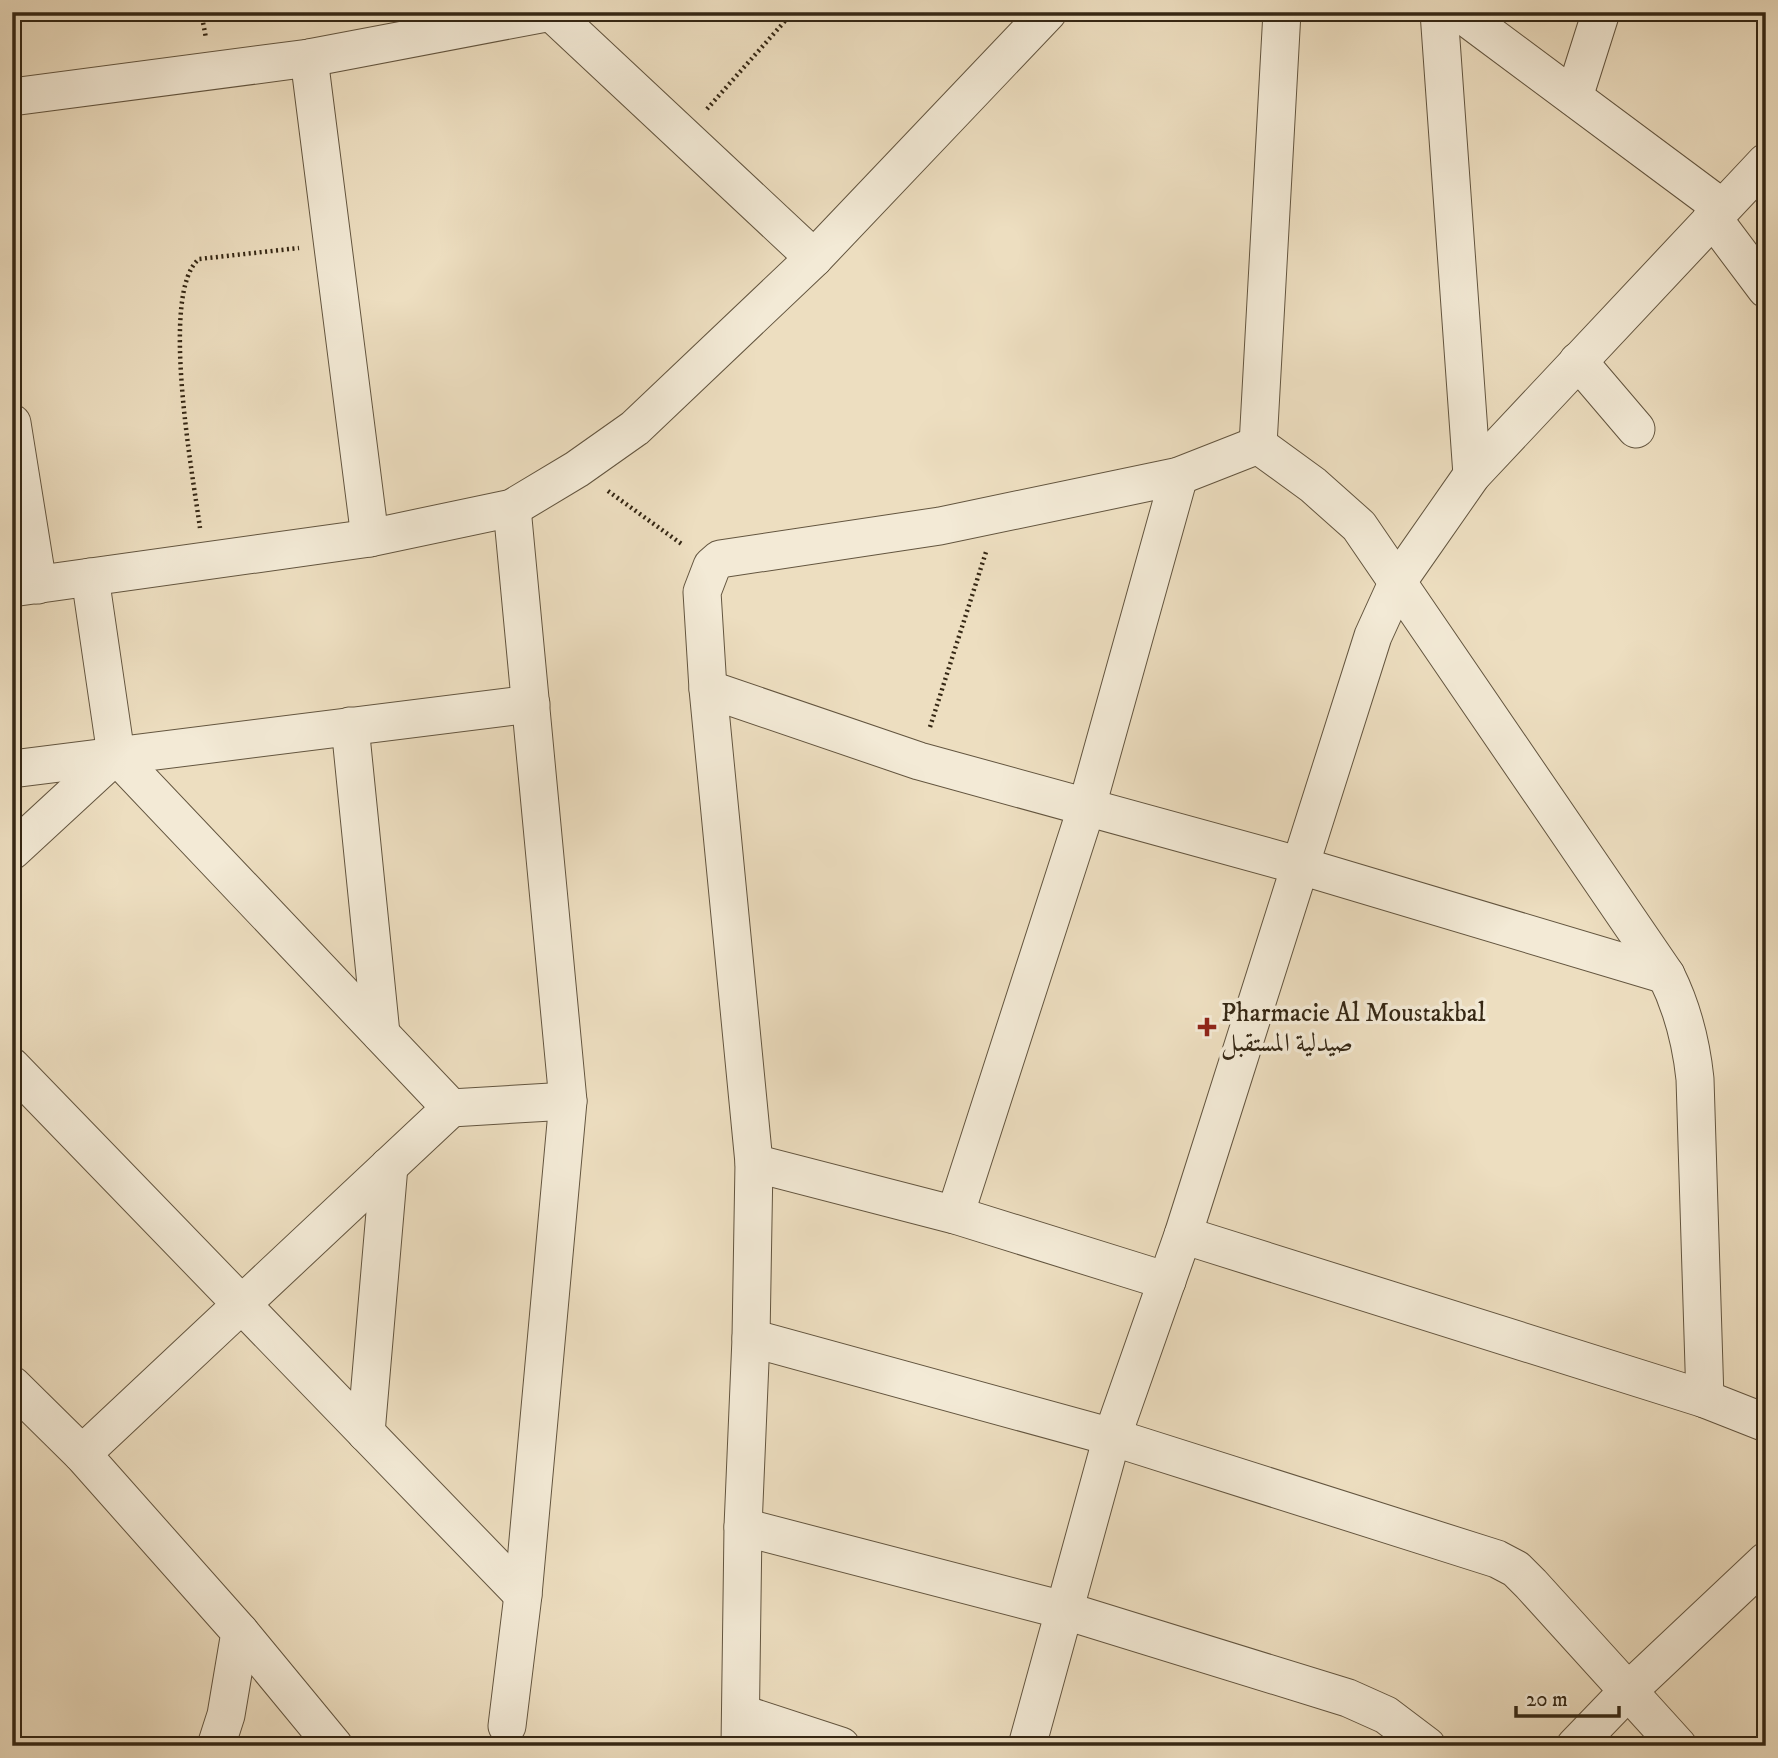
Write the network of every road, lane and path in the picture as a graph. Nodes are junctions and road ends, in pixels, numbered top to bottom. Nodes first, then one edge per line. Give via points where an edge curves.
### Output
1 (793, 12) edge
2 (1048, 12) edge
3 (1282, 12) edge
4 (1439, 12) edge
5 (1459, 12) edge
6 (1601, 12) edge
7 (309, 58) junction
8 (12, 97) edge
9 (1574, 97) junction
10 (683, 135) junction
11 (1766, 162) edge
12 (1716, 212) junction
13 (331, 245) junction
14 (814, 258) junction
15 (1766, 289) edge
16 (1578, 361) junction
17 (12, 423) edge
18 (1636, 429) dead end
19 (1258, 445) junction
20 (577, 470) junction
21 (1472, 475) junction
22 (1180, 476) junction
23 (512, 508) junction
24 (998, 514) junction
25 (370, 538) junction
26 (204, 561) junction
27 (712, 566) junction
28 (90, 577) junction
29 (1398, 581) junction
30 (25, 586) edge
31 (708, 689) junction
32 (531, 704) junction
33 (349, 726) junction
34 (116, 755) junction
35 (919, 761) junction
36 (12, 769) edge
37 (1087, 806) junction
38 (12, 851) edge
39 (1301, 866) junction
40 (1666, 975) junction
41 (381, 1034) junction
42 (12, 1067) edge
43 (568, 1101) junction
44 (451, 1108) junction
45 (754, 1163) junction
46 (389, 1166) junction
47 (955, 1215) junction
48 (1182, 1235) junction
49 (1167, 1280) junction
50 (242, 1304) junction
51 (751, 1338) junction
52 (12, 1385) edge
53 (1705, 1399) junction
54 (1766, 1423) edge
55 (366, 1433) junction
56 (1112, 1437) junction
57 (82, 1454) junction
58 (743, 1527) junction
59 (1760, 1577) edge
60 (523, 1595) junction
61 (1063, 1610) junction
62 (240, 1632) junction
63 (1628, 1691) junction
64 (507, 1726) dead end
65 (741, 1730) edge
66 (216, 1746) edge
67 (334, 1746) edge
68 (841, 1746) edge
69 (1027, 1746) edge
70 (1427, 1746) edge
71 (1575, 1746) edge
72 (1678, 1746) edge

1 - 10 path
2 - 14 street
3 - 19 street
4 - 21 street
5 - 9 street
6 - 9 street
7 - 8 street
7 - 10 street via 551,12
7 - 13 street
9 - 12 street
10 - 14 street
11 - 12 street
12 - 15 street
12 - 16 street
13 - 25 street
13 - 26 path via 199,258 187,274 181,298 180,361
14 - 20 street via 635,428
16 - 18 street
16 - 21 street
17 - 30 street
19 - 22 street
19 - 29 street via 1314,485 1359,526
20 - 23 street
20 - 27 path
21 - 29 street
22 - 24 street
22 - 37 street
23 - 25 street
23 - 32 street
24 - 27 street via 734,555
24 - 35 path
25 - 26 street
26 - 28 street
27 - 31 street via 702,592
28 - 30 street
28 - 34 street
29 - 39 street via 1373,636
29 - 40 street
31 - 35 street
31 - 45 street
32 - 33 street
32 - 43 street
33 - 34 street
33 - 41 street
34 - 36 street
34 - 38 street
34 - 41 street
35 - 37 street
37 - 39 street
37 - 47 street
39 - 40 street
39 - 48 street
40 - 53 street via 1684,1017 1695,1079
41 - 44 street
42 - 50 street
43 - 44 street
43 - 60 street
44 - 46 street
45 - 47 street
45 - 51 street
46 - 50 street
46 - 55 street
47 - 49 street
48 - 49 street
48 - 53 street
49 - 56 street
50 - 55 street
50 - 57 street
51 - 56 street
51 - 58 street
52 - 57 street
53 - 54 street
55 - 60 street
56 - 61 street
56 - 63 street via 1497,1559 1531,1584
57 - 62 street
58 - 61 street
58 - 65 street
59 - 63 street
60 - 64 street
61 - 69 street
61 - 70 street via 1348,1698 1386,1715
62 - 66 street via 229,1704
62 - 67 street
63 - 71 street
63 - 72 street
65 - 68 street

